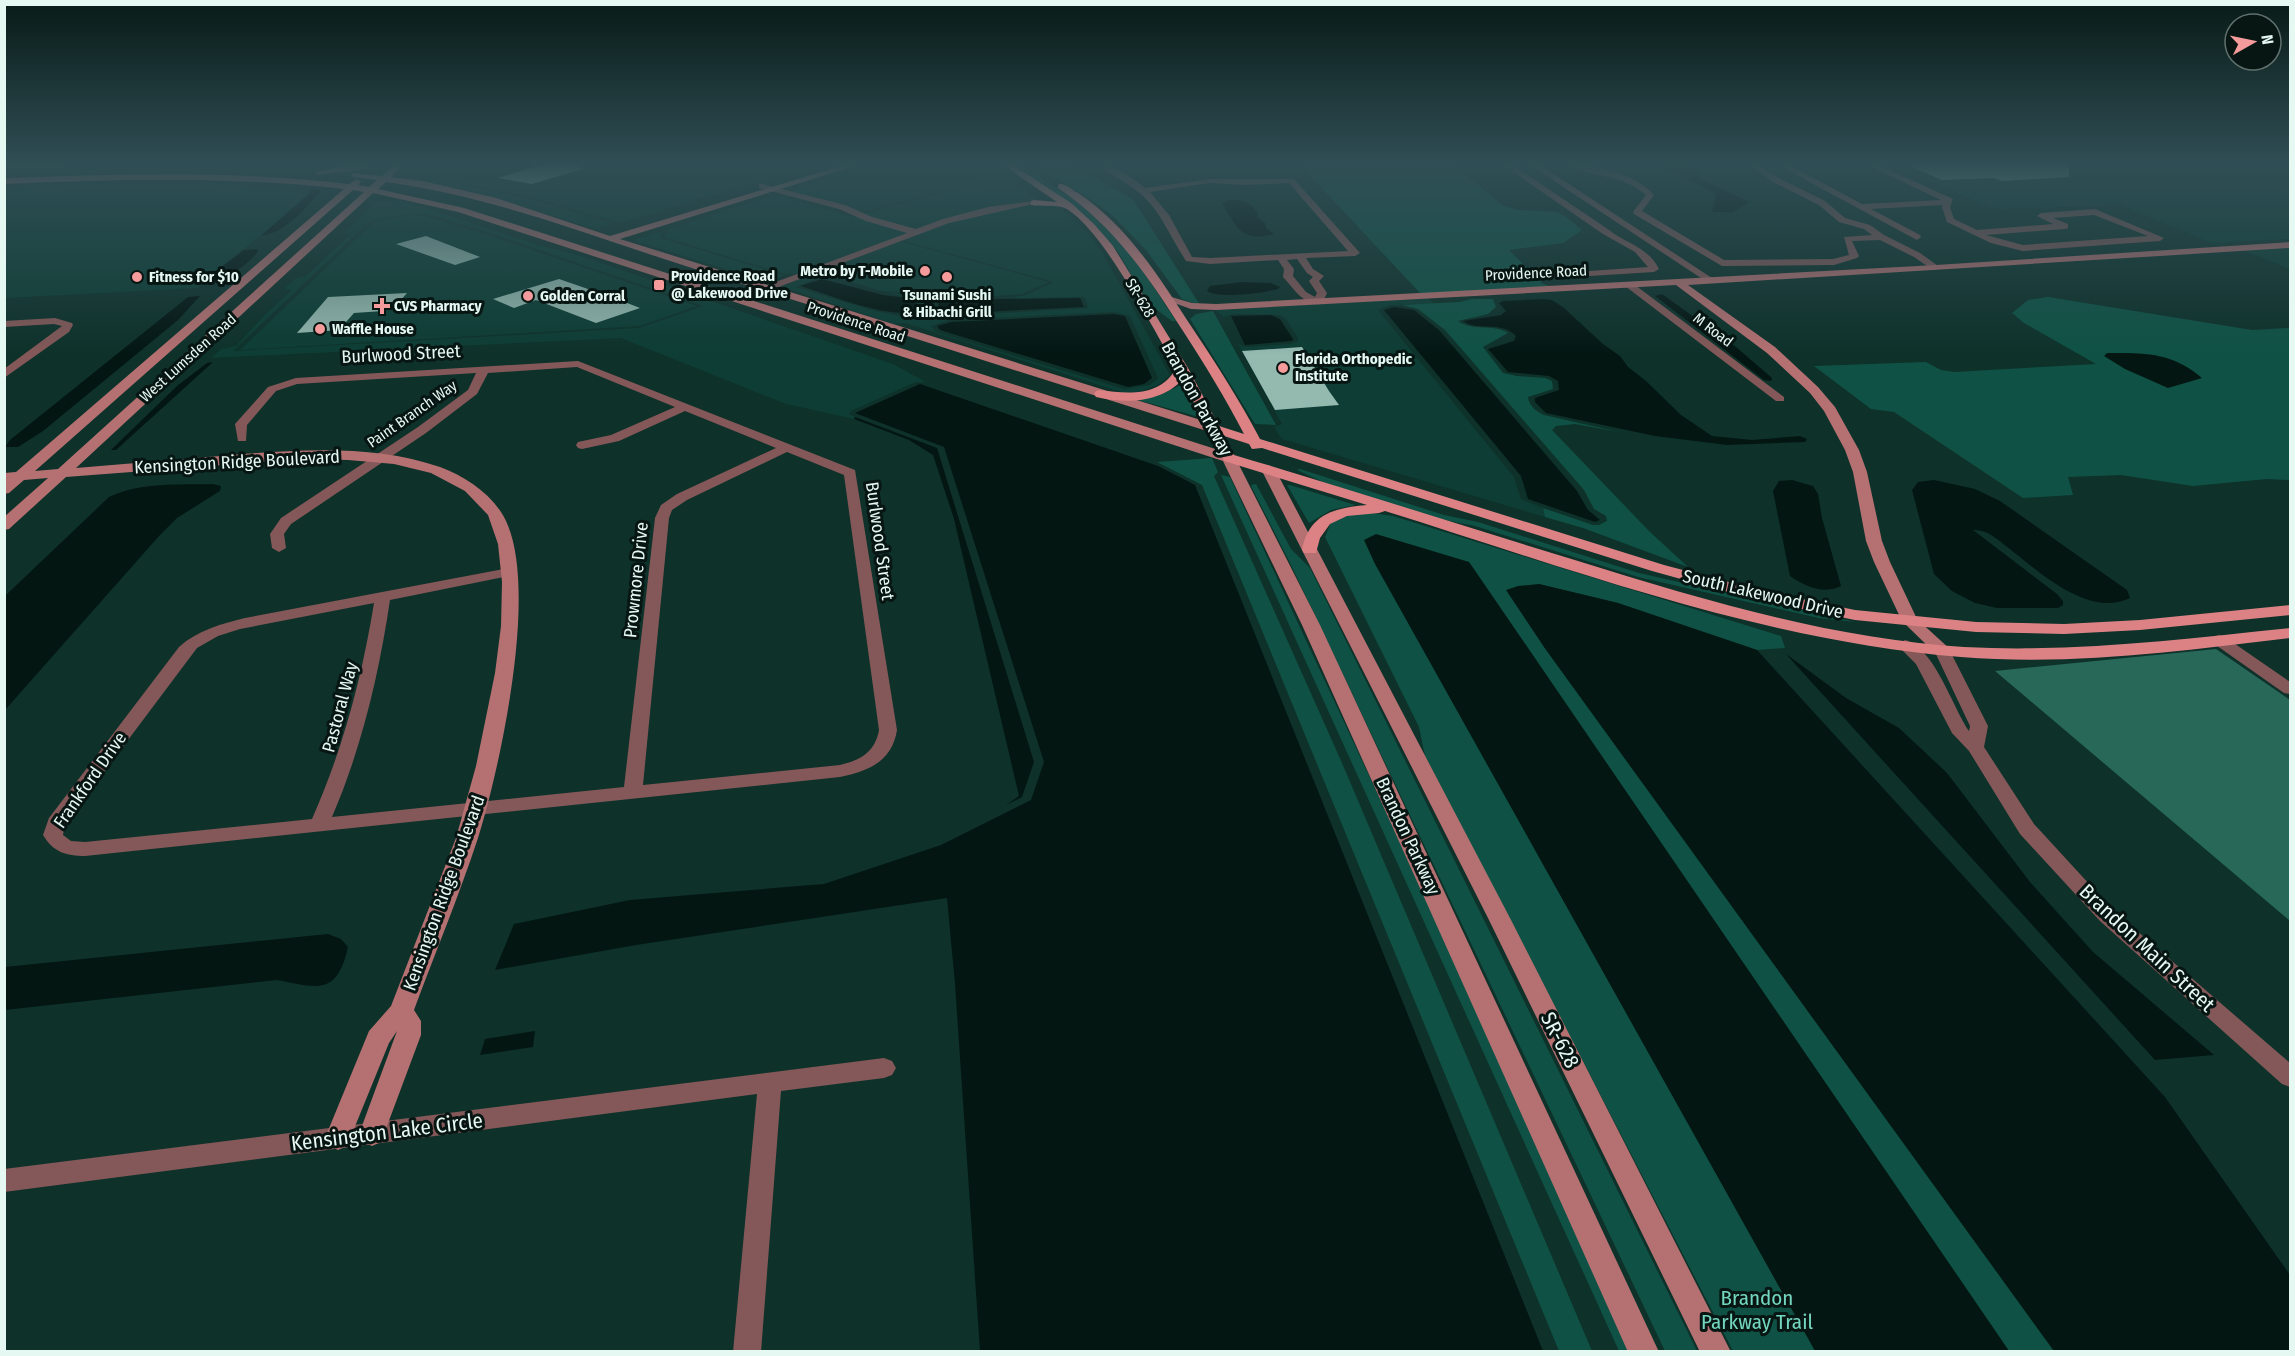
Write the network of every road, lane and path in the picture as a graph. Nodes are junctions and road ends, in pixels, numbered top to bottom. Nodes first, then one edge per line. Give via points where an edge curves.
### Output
1 (303, 228) edge
2 (330, 228) edge
3 (516, 228) edge
4 (576, 228) edge
5 (634, 228) edge
6 (639, 228) edge
7 (902, 228) edge
8 (927, 228) edge
9 (1090, 228) edge
10 (1116, 228) edge
11 (1172, 228) edge
12 (1332, 228) edge
13 (1601, 228) edge
14 (1627, 228) edge
15 (1664, 228) edge
16 (1869, 228) edge
17 (1900, 228) edge
18 (1965, 228) edge
19 (2035, 228) edge
20 (2136, 228) edge
21 (915, 232) junction
22 (1974, 233) junction
23 (1881, 237) junction
24 (1917, 237) dead end
25 (605, 238) junction
26 (2290, 245) edge
27 (573, 247) junction
28 (1300, 256) junction
29 (1281, 257) junction
30 (1936, 268) junction
31 (665, 276) junction
32 (1292, 276) junction
33 (1312, 276) junction
34 (1544, 277) dead end
35 (1710, 280) junction
36 (1678, 282) junction
37 (1628, 284) junction
38 (238, 286) junction
39 (764, 287) junction
40 (1168, 299) junction
41 (1318, 302) junction
42 (1216, 308) junction
43 (1182, 320) junction
44 (4, 324) edge
45 (1158, 328) joint
46 (220, 329) junction
47 (1182, 368) junction
48 (484, 369) junction
49 (4, 375) edge
50 (1100, 393) junction
51 (1780, 399) dead end
52 (685, 407) junction
53 (1215, 429) junction
54 (242, 438) dead end
55 (1254, 441) junction
56 (582, 445) dead end
57 (788, 447) junction
58 (377, 458) junction
59 (1229, 458) junction
60 (1268, 469) junction
61 (63, 472) junction
62 (13, 476) edge
63 (4, 490) edge
64 (1398, 510) junction
65 (4, 526) edge
66 (279, 548) dead end
67 (1310, 550) junction
68 (509, 572) junction
69 (383, 596) junction
70 (2290, 610) edge
71 (1910, 621) junction
72 (2290, 633) edge
73 (2219, 640) junction
74 (1905, 645) junction
75 (1942, 650) junction
76 (2290, 689) edge
77 (1400, 730) joint
78 (1975, 747) junction
79 (633, 792) junction
80 (476, 809) junction
81 (320, 823) junction
82 (401, 1012) junction
83 (884, 1068) dead end
84 (2290, 1077) edge
85 (770, 1082) junction
86 (372, 1134) junction
87 (338, 1138) junction
88 (4, 1181) edge
89 (747, 1352) edge
90 (1644, 1352) edge
91 (1716, 1352) edge

1 - 38 main road, West Lumsden Road
2 - 46 main road, West Lumsden Road
3 - 27 main road, Providence Road
4 - 25 main road, Providence Road
5 - 25 main road
6 - 25 main road
7 - 21 street
8 - 21 street
9 - 45 main road, SR-628 via 1109,248
10 - 40 main road, Brandon Parkway
11 - 29 street via 1189,259
12 - 28 street via 1354,253
13 - 34 street via 1608,236 1642,252 1654,269
14 - 35 street
15 - 23 street via 1722,263 1834,261 1854,256 1847,239
16 - 23 street
17 - 24 street
18 - 22 street
19 - 22 street
20 - 22 street via 2160,238 2023,248 2001,245
21 - 39 street via 799,278
23 - 30 street
25 - 27 main road
25 - 39 main road, Providence Road
26 - 30 main road, Providence Road
27 - 31 main road, Providence Road
28 - 29 street
28 - 33 street
29 - 32 street
30 - 35 main road, Providence Road
31 - 39 main road via 734,289
31 - 59 main road, Providence Road
32 - 33 street
32 - 41 street via 1302,294
33 - 41 street via 1322,293
35 - 36 main road, Providence Road
36 - 37 main road, Providence Road
36 - 71 main road via 1772,350 1830,410 1852,450 1874,541
37 - 41 main road, Providence Road
37 - 51 street, M Road
38 - 46 main road via 245,292 210,324
38 - 62 main road, West Lumsden Road
39 - 50 main road, Providence Road
40 - 42 main road, Providence Road
40 - 43 main road, Brandon Parkway
41 - 42 main road, Providence Road
42 - 43 main road, Providence Road
43 - 55 main road, Brandon Parkway
44 - 49 street via 55,321 68,325
45 - 47 main road, Brandon Parkway
46 - 61 main road, West Lumsden Road
47 - 50 main road via 1175,382 1159,392 1128,396
47 - 53 main road, Brandon Parkway
48 - 52 street, Burlwood Street via 578,364
48 - 54 street, Burlwood Street via 296,381 272,389 241,424
48 - 58 street, Paint Branch Way via 473,392
50 - 53 main road, Providence Road
52 - 56 street via 615,438
52 - 57 street, Burlwood Street
53 - 55 main road, Providence Road
53 - 59 main road, Brandon Parkway
55 - 60 main road, Brandon Parkway
55 - 71 main road, South Lakewood Drive via 1722,587 1855,615
57 - 79 street, Prowmore Drive via 666,508
57 - 79 street, Burlwood Street via 850,473 888,730 884,748 868,762 840,771
58 - 61 main road, Kensington Ridge Boulevard via 300,456
58 - 66 street, Paint Branch Way via 286,520 277,534
58 - 68 main road, Kensington Ridge Boulevard via 432,469 473,489 500,522
59 - 60 main road, Providence Road
59 - 90 main road, Brandon Parkway via 1321,647
60 - 64 main road, South Lakewood Drive
60 - 67 main road, Brandon Parkway
61 - 62 main road, Kensington Ridge Boulevard
61 - 65 main road, West Lumsden Road
62 - 63 main road, West Lumsden Road
64 - 67 main road via 1356,510 1333,515 1314,532
64 - 74 main road, South Lakewood Drive via 1734,613 1812,631
67 - 77 main road, Brandon Parkway
68 - 69 street, Frankford Drive
68 - 80 main road, Kensington Ridge Boulevard via 505,670
69 - 81 street, Pastoral Way via 372,668 358,723
69 - 81 street, Frankford Drive via 237,625 194,642 56,823 53,836 67,848 85,849
70 - 71 main road, South Lakewood Drive via 2093,628 2022,629
71 - 74 main road
71 - 75 main road
72 - 73 main road, South Lakewood Drive
73 - 75 main road, South Lakewood Drive via 2090,652
73 - 76 street
74 - 75 main road, South Lakewood Drive
74 - 78 street, Brandon Main Street via 1923,662 1961,733
75 - 78 street via 1979,726
77 - 91 main road, SR-628 via 1499,918
78 - 84 street, Brandon Main Street via 2027,829 2107,916
79 - 80 street, Burlwood Street
80 - 81 street, Frankford Drive
80 - 82 main road, Kensington Ridge Boulevard
82 - 86 main road, Kensington Ridge Boulevard via 409,1021 409,1035
82 - 87 main road, Kensington Ridge Boulevard via 378,1038
83 - 85 street, Kensington Lake Circle
85 - 86 street, Kensington Lake Circle
85 - 89 street
86 - 87 street, Kensington Lake Circle
87 - 88 street, Kensington Lake Circle

